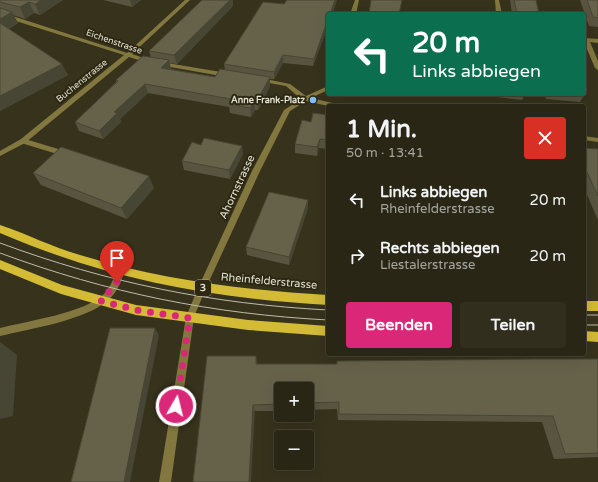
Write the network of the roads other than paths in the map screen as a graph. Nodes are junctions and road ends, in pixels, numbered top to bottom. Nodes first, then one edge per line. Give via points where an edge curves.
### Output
1 (178, 0) edge
2 (357, 0) edge
3 (497, 0) edge
4 (187, 1) edge
5 (354, 12) edge
6 (499, 12) edge
7 (0, 14) edge
8 (586, 40) edge
9 (598, 41) edge
10 (586, 42) edge
11 (128, 55) junction
12 (598, 68) edge
13 (235, 76) edge
14 (250, 78) edge
15 (326, 89) edge
16 (305, 98) junction
17 (329, 104) edge
18 (586, 138) edge
19 (598, 140) edge
20 (23, 141) junction
21 (0, 154) edge
22 (74, 156) edge
23 (0, 229) edge
24 (0, 264) edge
25 (121, 271) junction
26 (202, 288) junction
27 (326, 300) edge
28 (101, 301) junction
29 (586, 306) edge
30 (598, 306) edge
31 (190, 318) junction
32 (326, 331) edge
33 (0, 332) edge
34 (586, 336) edge
35 (598, 337) edge
36 (165, 482) edge

1 - 4 street
2 - 5 street
3 - 6 street
4 - 11 street, Buchenstrasse
7 - 11 street, Eichenstrasse
8 - 9 street
10 - 12 street
11 - 13 street, Eichenstrasse via 143,61
11 - 20 street, Buchenstrasse
14 - 16 street via 288,85
15 - 16 street, Ahornstrasse
16 - 17 street
16 - 26 street, Ahornstrasse via 287,110
18 - 19 street
20 - 21 street, Buchenstrasse
20 - 22 street
23 - 25 main road, Rheinfelderstrasse / 3 via 81,260
24 - 28 main road via 62,289
25 - 26 main road, Rheinfelderstrasse / 3
25 - 28 street via 117,282
26 - 27 main road, Rheinfelderstrasse / 3
26 - 31 street, Ahornstrasse
28 - 31 main road via 136,310
28 - 33 street via 78,312
29 - 30 main road
31 - 32 main road
31 - 36 street, Ahornstrasse
34 - 35 main road

